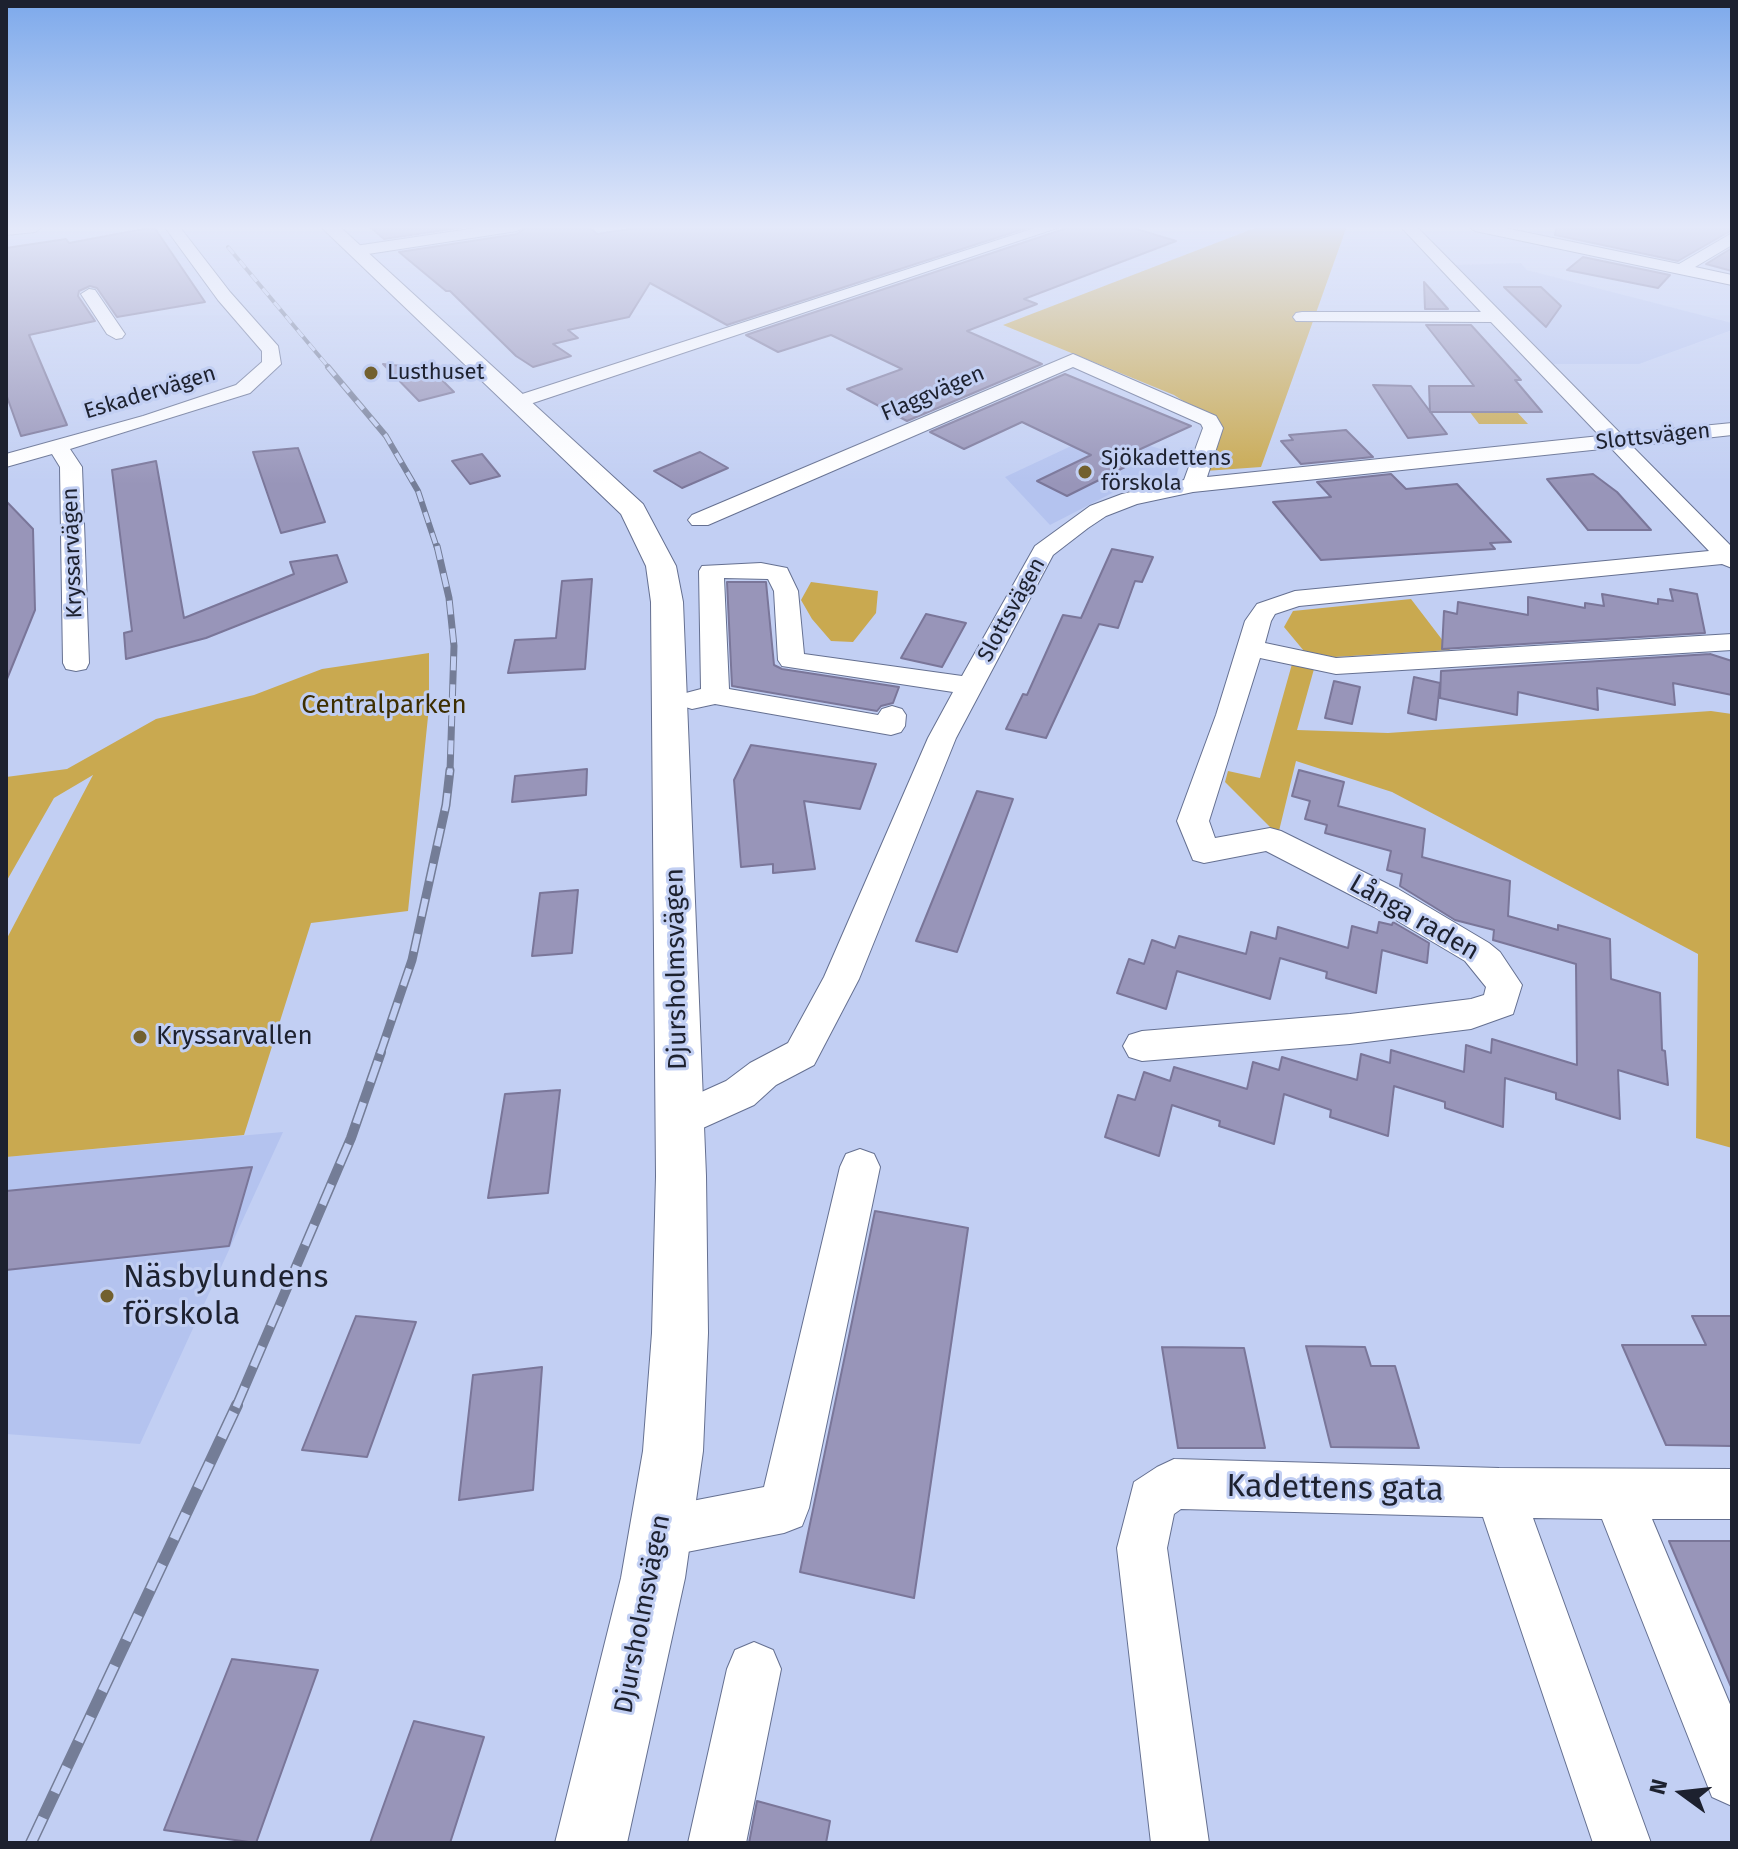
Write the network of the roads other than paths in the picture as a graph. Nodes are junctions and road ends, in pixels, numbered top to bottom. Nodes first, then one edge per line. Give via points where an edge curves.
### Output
1 (101, 312) edge
2 (238, 312) edge
3 (422, 312) edge
4 (791, 312) edge
5 (1490, 312) edge
6 (1302, 317) dead end
7 (1495, 317) junction
8 (116, 334) dead end
9 (520, 401) junction
10 (1732, 429) edge
11 (1616, 441) junction
12 (58, 447) junction
13 (6, 461) edge
14 (1193, 485) junction
15 (700, 520) dead end
16 (1731, 558) edge
17 (1732, 642) edge
18 (1251, 648) junction
19 (76, 663) dead end
20 (970, 686) junction
21 (892, 715) dead end
22 (1142, 1046) dead end
23 (680, 1120) junction
24 (860, 1167) dead end
25 (1499, 1493) junction
26 (1732, 1494) edge
27 (1617, 1495) junction
28 (661, 1532) junction
29 (754, 1669) dead end
30 (1732, 1777) edge
31 (591, 1843) edge
32 (717, 1843) edge
33 (1180, 1843) edge
34 (1622, 1843) edge

1 - 8 street
2 - 12 street, Eskadervägen via 271,350 272,364 243,389
3 - 9 street, Djursholmsvägen
4 - 9 street
5 - 7 street
6 - 7 street
7 - 11 street
9 - 23 street, Djursholmsvägen via 633,510 661,566 670,634
10 - 11 street, Slottsvägen
11 - 14 street, Slottsvägen
11 - 16 street
12 - 13 street, Eskadervägen
12 - 19 street, Kryssarvägen via 71,467
14 - 15 street, Flaggvägen via 1213,428 1209,420 1073,360
14 - 20 street, Slottsvägen via 1098,511 1043,551
16 - 18 street, Långa raden via 1295,599 1266,609
17 - 18 street via 1336,666
18 - 22 street, Långa raden via 1193,821 1204,852 1270,839 1386,898 1488,962 1504,985 1500,1004 1471,1014 1350,1029
20 - 21 street via 791,660 786,591 778,573 711,571 704,697 891,726
20 - 23 street, Slottsvägen via 942,738 841,979 801,1054 740,1093
23 - 28 street, Djursholmsvägen via 680,1333 673,1451
24 - 28 street via 784,1508
25 - 27 street, Kadettens gata
25 - 33 street, Kadettens gata via 1174,1484 1152,1500 1142,1548
25 - 34 street
26 - 27 street, Kadettens gata
27 - 30 street
28 - 31 street, Djursholmsvägen
29 - 32 street

